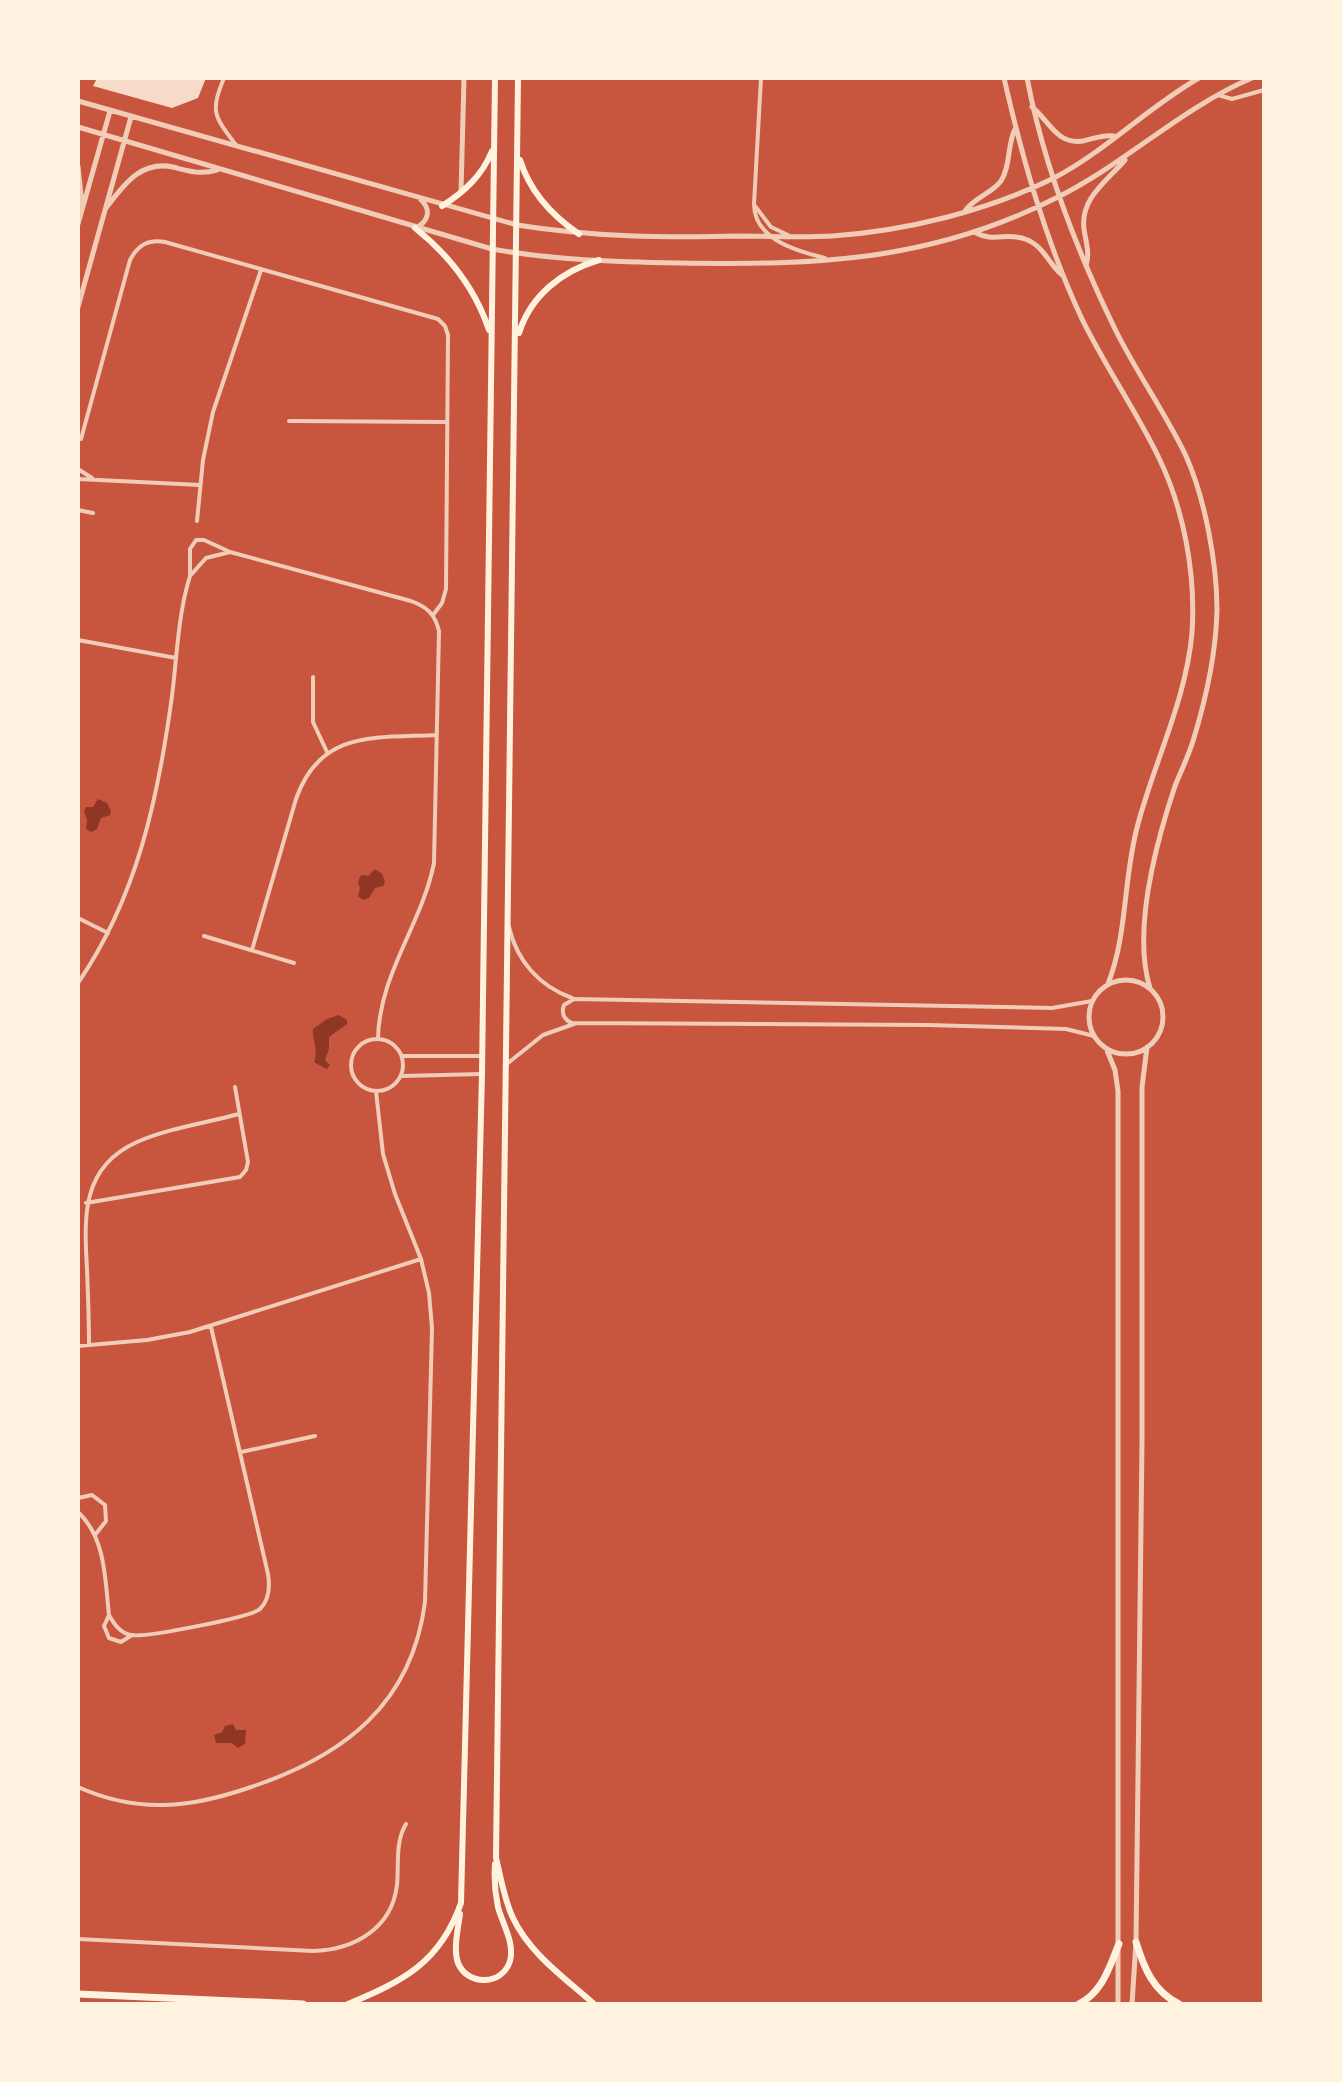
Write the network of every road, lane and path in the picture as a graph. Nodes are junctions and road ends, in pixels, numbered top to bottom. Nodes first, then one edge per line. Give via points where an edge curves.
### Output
1 (224, 78) edge
2 (464, 78) edge
3 (495, 78) edge
4 (518, 78) edge
5 (761, 78) edge
6 (1004, 78) edge
7 (1027, 78) edge
8 (1199, 78) edge
9 (1252, 78) edge
10 (1264, 90) edge
11 (1218, 95) junction
12 (78, 101) edge
13 (1032, 107) junction
14 (110, 111) junction
15 (131, 117) junction
16 (78, 127) edge
17 (1015, 128) junction
18 (103, 134) junction
19 (1115, 136) junction
20 (124, 140) junction
21 (237, 147) junction
22 (494, 147) junction
23 (518, 151) junction
24 (1130, 153) junction
25 (78, 166) edge
26 (219, 170) junction
27 (1052, 179) junction
28 (1031, 188) junction
29 (461, 193) junction
30 (1058, 198) junction
31 (420, 199) junction
32 (754, 204) junction
33 (442, 206) junction
34 (1038, 207) junction
35 (82, 209) junction
36 (965, 211) junction
37 (103, 212) junction
38 (493, 220) junction
39 (78, 224) edge
40 (517, 225) junction
41 (415, 228) junction
42 (973, 232) junction
43 (579, 234) junction
44 (788, 235) junction
45 (770, 236) junction
46 (492, 249) junction
47 (516, 253) junction
48 (599, 260) junction
49 (839, 261) junction
50 (1086, 267) junction
51 (261, 270) junction
52 (1063, 276) junction
53 (78, 307) edge
54 (491, 335) junction
55 (517, 341) junction
56 (289, 421) dead end
57 (447, 422) junction
58 (81, 439) dead end
59 (78, 469) edge
60 (78, 479) edge
61 (94, 479) junction
62 (200, 485) junction
63 (78, 510) edge
64 (93, 513) dead end
65 (197, 521) dead end
66 (230, 552) junction
67 (190, 576) junction
68 (433, 615) junction
69 (78, 640) edge
70 (176, 658) junction
71 (313, 677) dead end
72 (436, 735) junction
73 (327, 752) junction
74 (78, 918) edge
75 (509, 926) junction
76 (108, 933) junction
77 (204, 936) dead end
78 (252, 950) junction
79 (294, 963) dead end
80 (78, 983) edge
81 (1108, 984) junction
82 (1150, 988) junction
83 (574, 999) junction
84 (1092, 1001) junction
85 (576, 1023) junction
86 (1094, 1036) junction
87 (378, 1039) junction
88 (1147, 1047) junction
89 (1106, 1048) junction
90 (402, 1056) junction
91 (483, 1056) junction
92 (506, 1065) junction
93 (482, 1074) junction
94 (401, 1076) junction
95 (235, 1087) dead end
96 (376, 1091) junction
97 (239, 1114) junction
98 (86, 1203) junction
99 (421, 1259) junction
100 (211, 1327) junction
101 (90, 1345) junction
102 (78, 1346) edge
103 (315, 1436) dead end
104 (241, 1452) junction
105 (78, 1498) edge
106 (78, 1512) edge
107 (95, 1535) junction
108 (109, 1615) junction
109 (132, 1635) junction
110 (78, 1787) edge
111 (406, 1824) dead end
112 (496, 1858) junction
113 (461, 1903) junction
114 (78, 1939) edge
115 (1136, 1942) junction
116 (1119, 1944) junction
117 (78, 1994) edge
118 (303, 2004) edge
119 (348, 2004) edge
120 (594, 2004) edge
121 (1079, 2004) edge
122 (1118, 2004) edge
123 (1132, 2004) edge
124 (1179, 2004) edge

1 - 21 street via 215,112
2 - 29 street
3 - 22 main road
4 - 23 main road
5 - 32 street
6 - 17 street
7 - 13 street
8 - 19 street
9 - 11 street
10 - 11 street via 1232,99
11 - 24 street
12 - 14 street
13 - 19 street via 1065,139
13 - 27 street
14 - 15 street
14 - 18 street
15 - 20 street
15 - 21 street
16 - 18 street
17 - 28 street
17 - 36 street via 1000,181
18 - 20 street
18 - 35 street
19 - 27 street
20 - 26 street
20 - 37 street
21 - 31 street
22 - 29 main road
22 - 38 main road
23 - 40 main road
23 - 43 main road via 540,199
24 - 30 street
24 - 50 street via 1087,206
25 - 35 street
26 - 37 street via 200,173 160,166 141,171 126,181
26 - 41 street
27 - 28 street
27 - 30 street
28 - 34 street
28 - 36 street
29 - 33 main road
30 - 34 street
30 - 50 street
31 - 33 street
31 - 41 street via 427,216
32 - 44 street via 771,227
32 - 45 street via 759,226
33 - 38 street
34 - 42 street
34 - 52 street
35 - 39 street
36 - 44 street via 878,230
37 - 53 street
38 - 40 street
38 - 46 main road
40 - 43 street
40 - 47 main road
41 - 46 street
41 - 54 main road via 462,275
42 - 49 street
42 - 52 street via 990,239 1024,238
43 - 45 street
44 - 45 street
45 - 49 street via 810,255
46 - 47 street
46 - 54 main road
47 - 48 street
47 - 55 main road
48 - 49 street
48 - 55 main road via 571,271 547,289 528,313
50 - 82 street via 1186,457 1215,582 1207,688 1150,885 1143,947
51 - 57 street via 442,322 448,335
51 - 58 street via 165,242 140,246 130,260
51 - 62 street via 213,412
52 - 81 street via 1166,473 1186,543 1191,588 1192,632 1183,685 1137,826 1120,948
54 - 91 main road
55 - 75 main road
56 - 57 street
57 - 68 street via 446,589
59 - 61 street
60 - 61 street
61 - 62 street
62 - 65 street
63 - 64 street
66 - 67 street via 206,558
66 - 67 street via 196,540 190,549
66 - 68 street via 411,601
67 - 70 street
68 - 72 street via 439,631
69 - 70 street
70 - 76 street via 151,821
71 - 73 street via 313,722
72 - 73 street via 355,740
72 - 87 street via 434,863 387,985
73 - 78 street via 300,788
74 - 76 street
75 - 83 street via 531,971
75 - 92 main road
76 - 80 street
77 - 78 street
78 - 79 street
81 - 82 street via 1132,980
81 - 84 street
82 - 88 street via 1163,1018 1161,1030
83 - 84 street via 1052,1008
83 - 85 street via 562,1012
84 - 86 street via 1089,1019
85 - 86 street via 928,1025 1066,1029
85 - 92 street via 543,1035
86 - 89 street
87 - 90 street via 388,1041
87 - 96 street via 361,1044 351,1068 359,1084
88 - 89 street via 1134,1053
88 - 115 street via 1142,1087
89 - 116 street via 1118,1091
90 - 91 street
90 - 94 street
91 - 93 main road
92 - 112 main road
93 - 94 street
93 - 113 main road
94 - 96 street via 395,1085
95 - 97 street
96 - 99 street via 385,1164
97 - 98 street via 125,1148 101,1171
97 - 98 street via 248,1162 240,1177
98 - 101 street
99 - 100 street
99 - 110 street via 432,1328 425,1602 415,1649 394,1692 358,1731 320,1758 288,1775 214,1800 143,1805
100 - 101 street
100 - 104 street
101 - 102 street
103 - 104 street
104 - 109 street via 269,1581 265,1602 249,1615
105 - 107 street via 92,1495 105,1505 106,1521
106 - 107 street
107 - 108 street
108 - 109 street
108 - 109 street via 104,1626 109,1638 121,1642
111 - 114 street via 399,1838 393,1903 371,1933 350,1946 313,1951
112 - 113 main road via 496,1897 512,1951 507,1968 494,1979 468,1976 458,1962
112 - 120 main road via 509,1907 527,1941
113 - 119 main road via 445,1939 419,1968
115 - 123 street
115 - 124 main road via 1150,1979
116 - 121 main road via 1099,1987
116 - 122 street
117 - 118 main road

